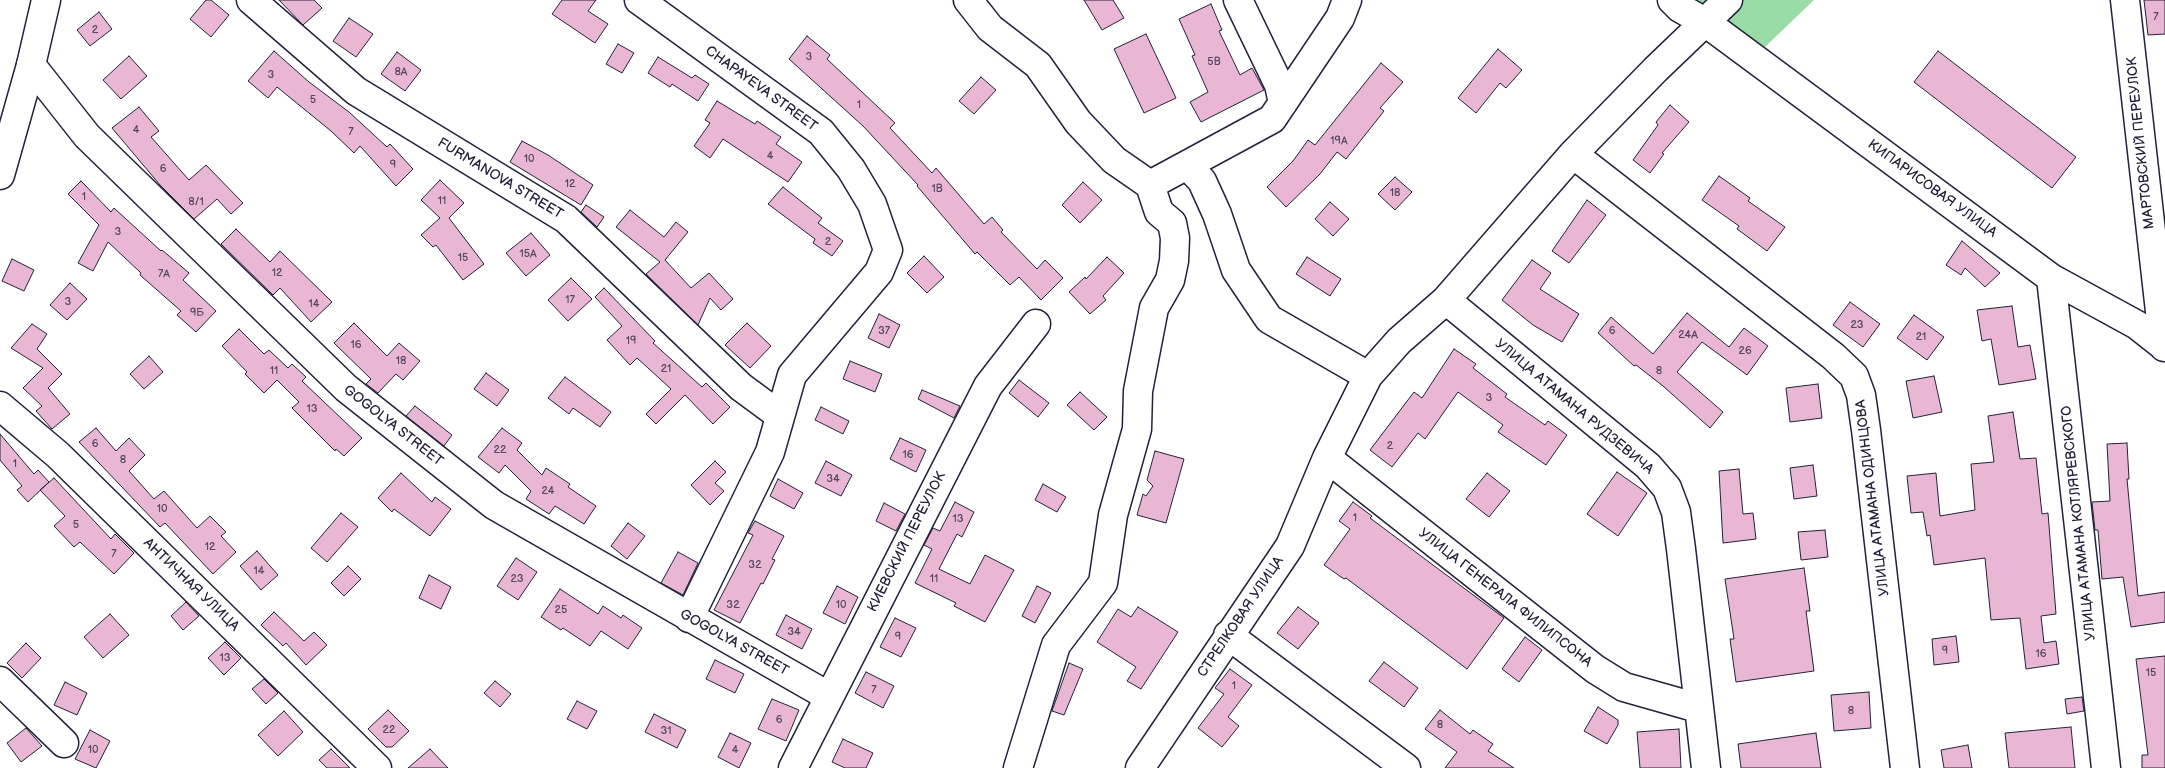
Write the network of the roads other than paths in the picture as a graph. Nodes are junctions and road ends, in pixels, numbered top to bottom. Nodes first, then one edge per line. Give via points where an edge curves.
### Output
1 (46, 0) edge
2 (251, 0) edge
3 (639, 0) edge
4 (968, 0) edge
5 (1238, 0) edge
6 (1347, 0) edge
7 (1672, 0) edge
8 (1728, 0) edge
9 (2125, 0) edge
10 (1705, 22) junction
11 (30, 65) junction
12 (1284, 103) junction
13 (1573, 154) junction
14 (1187, 165) junction
15 (0, 176) edge
16 (1150, 185) junction
17 (2051, 278) junction
18 (1446, 300) junction
19 (1036, 324) dead end
20 (2165, 347) edge
21 (1368, 376) junction
22 (0, 406) edge
23 (779, 415) junction
24 (1327, 458) junction
25 (689, 618) junction
26 (1228, 635) junction
27 (0, 681) edge
28 (828, 696) junction
29 (1698, 708) junction
30 (64, 742) dead end
31 (377, 768) edge
32 (793, 768) edge
33 (1018, 768) edge
34 (1140, 768) edge
35 (1406, 768) edge
36 (1706, 768) edge
37 (1905, 768) edge
38 (2106, 768) edge

1 - 11 street
2 - 23 street, FURMANOVA STREET via 356,91 566,219 741,388
3 - 23 street, CHAPAYEVA STREET via 821,132 851,169 872,204 888,250 879,272 792,375
4 - 16 street via 990,28 1038,65 1078,122 1114,160
5 - 12 street via 1279,85
6 - 12 street via 1340,18
7 - 10 street, КИПАРИСОВАЯ УЛИЦА
8 - 10 street, СТРЕЛКОВАЯ УЛИЦА
9 - 20 street, МАРТОВСКИЙ ПЕРЕУЛОК
10 - 13 street, СТРЕЛКОВАЯ УЛИЦА
10 - 17 street, КИПАРИСОВАЯ УЛИЦА
11 - 15 street
11 - 25 street, GOGOLYA STREET via 87,136 346,388 494,505
12 - 14 street via 1272,120
13 - 18 street, СТРЕЛКОВАЯ УЛИЦА
13 - 37 street, УЛИЦА АТАМАНА ОДИНЦОВА via 1834,356 1854,376 1861,395 1866,430
14 - 16 street
14 - 21 street via 1202,182 1217,214 1236,270 1269,320
16 - 33 street via 1159,212 1172,223 1174,261 1170,280 1154,308 1138,391 1137,428 1114,515 1103,584 1056,645
17 - 20 street, КИПАРИСОВАЯ УЛИЦА via 2137,325
17 - 38 street, УЛИЦА АТАМАНА КОТЛЯРЕВСКОГО
18 - 21 street, СТРЕЛКОВАЯ УЛИЦА via 1399,341
18 - 29 street, УЛИЦА АТАМАНА РУДЗЕВИЧА via 1648,466 1667,488 1676,512
19 - 28 street, КИЕВСКИЙ ПЕРЕУЛОК via 988,386
21 - 24 street, СТРЕЛКОВАЯ УЛИЦА
22 - 31 street, АНТИЧНАЯ УЛИЦА via 58,455
23 - 25 street via 770,452
24 - 26 street, СТРЕЛКОВАЯ УЛИЦА via 1290,546
24 - 29 street, УЛИЦА ГЕНЕРАЛА ФИЛИПСОНА via 1595,669 1624,687
25 - 28 street, GOGOLYA STREET
26 - 34 street, СТРЕЛКОВАЯ УЛИЦА
26 - 35 street
27 - 30 street
28 - 32 street, КИЕВСКИЙ ПЕРЕУЛОК
29 - 36 street, УЛИЦА АТАМАНА РУДЗЕВИЧА

